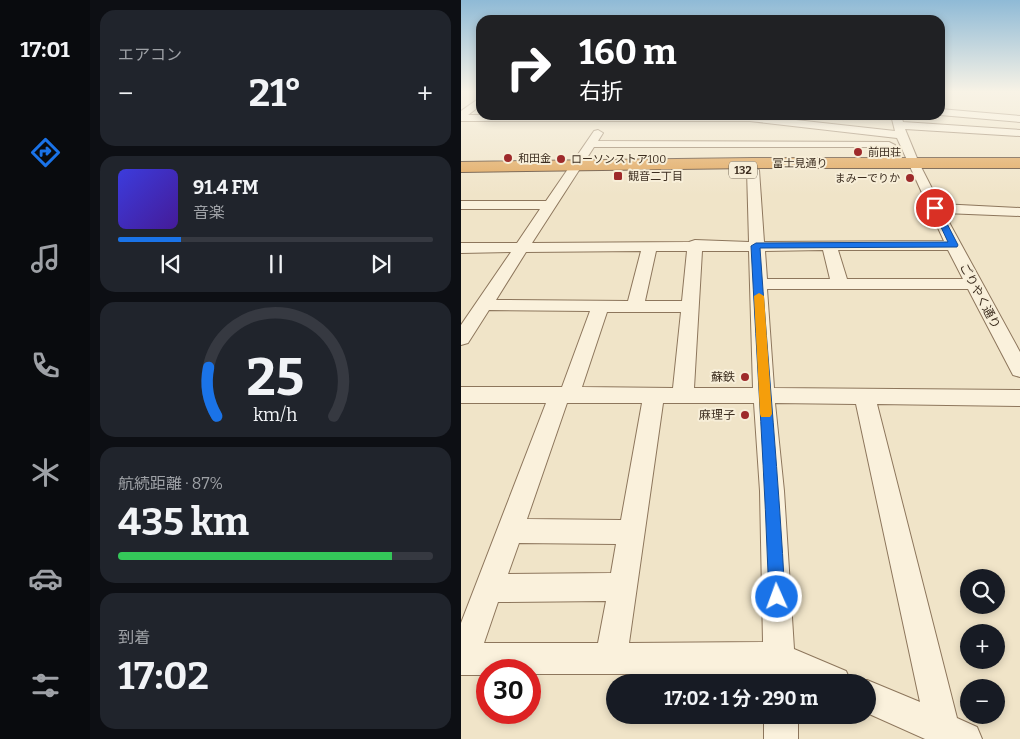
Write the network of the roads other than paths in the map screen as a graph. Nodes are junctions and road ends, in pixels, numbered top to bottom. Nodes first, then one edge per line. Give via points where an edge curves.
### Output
1 (602, 126) edge
2 (737, 126) edge
3 (750, 128) edge
4 (900, 130) edge
5 (582, 131) dead end
6 (599, 131) junction
7 (1020, 133) edge
8 (591, 144) junction
9 (1020, 163) edge
10 (913, 165) junction
11 (461, 166) edge
12 (752, 166) junction
13 (574, 168) junction
14 (1020, 170) edge
15 (461, 172) edge
16 (461, 205) edge
17 (549, 205) junction
18 (935, 208) junction
19 (1020, 212) edge
20 (695, 245) junction
21 (829, 245) junction
22 (954, 245) junction
23 (650, 246) junction
24 (756, 246) junction
25 (523, 247) junction
26 (461, 248) edge
27 (759, 284) junction
28 (840, 284) junction
29 (973, 284) junction
30 (484, 305) junction
31 (600, 307) junction
32 (635, 307) junction
33 (690, 307) junction
34 (461, 339) edge
35 (1020, 370) edge
36 (461, 395) edge
37 (654, 395) junction
38 (764, 395) junction
39 (564, 396) junction
40 (683, 396) junction
41 (865, 396) junction
42 (1020, 398) edge
43 (509, 531) junction
44 (632, 532) junction
45 (623, 587) junction
46 (489, 588) junction
47 (611, 658) junction
48 (462, 659) edge
49 (780, 670) edge
50 (798, 674) edge
51 (876, 700) edge
52 (781, 724) edge
53 (954, 734) edge
54 (781, 739) edge

1 - 6 street
2 - 3 street
3 - 4 street
3 - 4 street
3 - 8 street
3 - 12 street
4 - 7 street
4 - 10 street, ごりやく通り
5 - 6 street
6 - 8 street
8 - 13 street
9 - 10 highway, 富士見通り / 132
10 - 12 highway, 富士見通り / 132
10 - 14 highway, 富士見通り / 132
10 - 18 street, ごりやく通り
11 - 13 highway, 富士見通り / 132
12 - 13 highway, 富士見通り / 132
12 - 24 street
13 - 15 highway, 富士見通り / 132
13 - 17 street
16 - 17 street
17 - 25 street
18 - 19 street
18 - 22 street, ごりやく通り
20 - 23 street
20 - 24 street
20 - 33 street
21 - 22 street
21 - 24 street
21 - 28 street
22 - 29 street, ごりやく通り
23 - 25 street
23 - 32 street
24 - 27 street
25 - 26 street
25 - 30 street
27 - 28 street
27 - 38 street
28 - 29 street
29 - 35 street, ごりやく通り
30 - 31 street
30 - 34 street
31 - 32 street
31 - 39 street
32 - 33 street
33 - 40 street
36 - 39 street
37 - 39 street
37 - 40 street
37 - 44 street
38 - 40 street
38 - 41 street
38 - 49 street via 773,490
39 - 43 street
41 - 42 street
41 - 53 street
43 - 44 street
43 - 46 street
44 - 45 street
45 - 46 street
45 - 47 street
46 - 48 street
47 - 48 street
47 - 49 street
49 - 50 street
51 - 53 street
52 - 54 street

